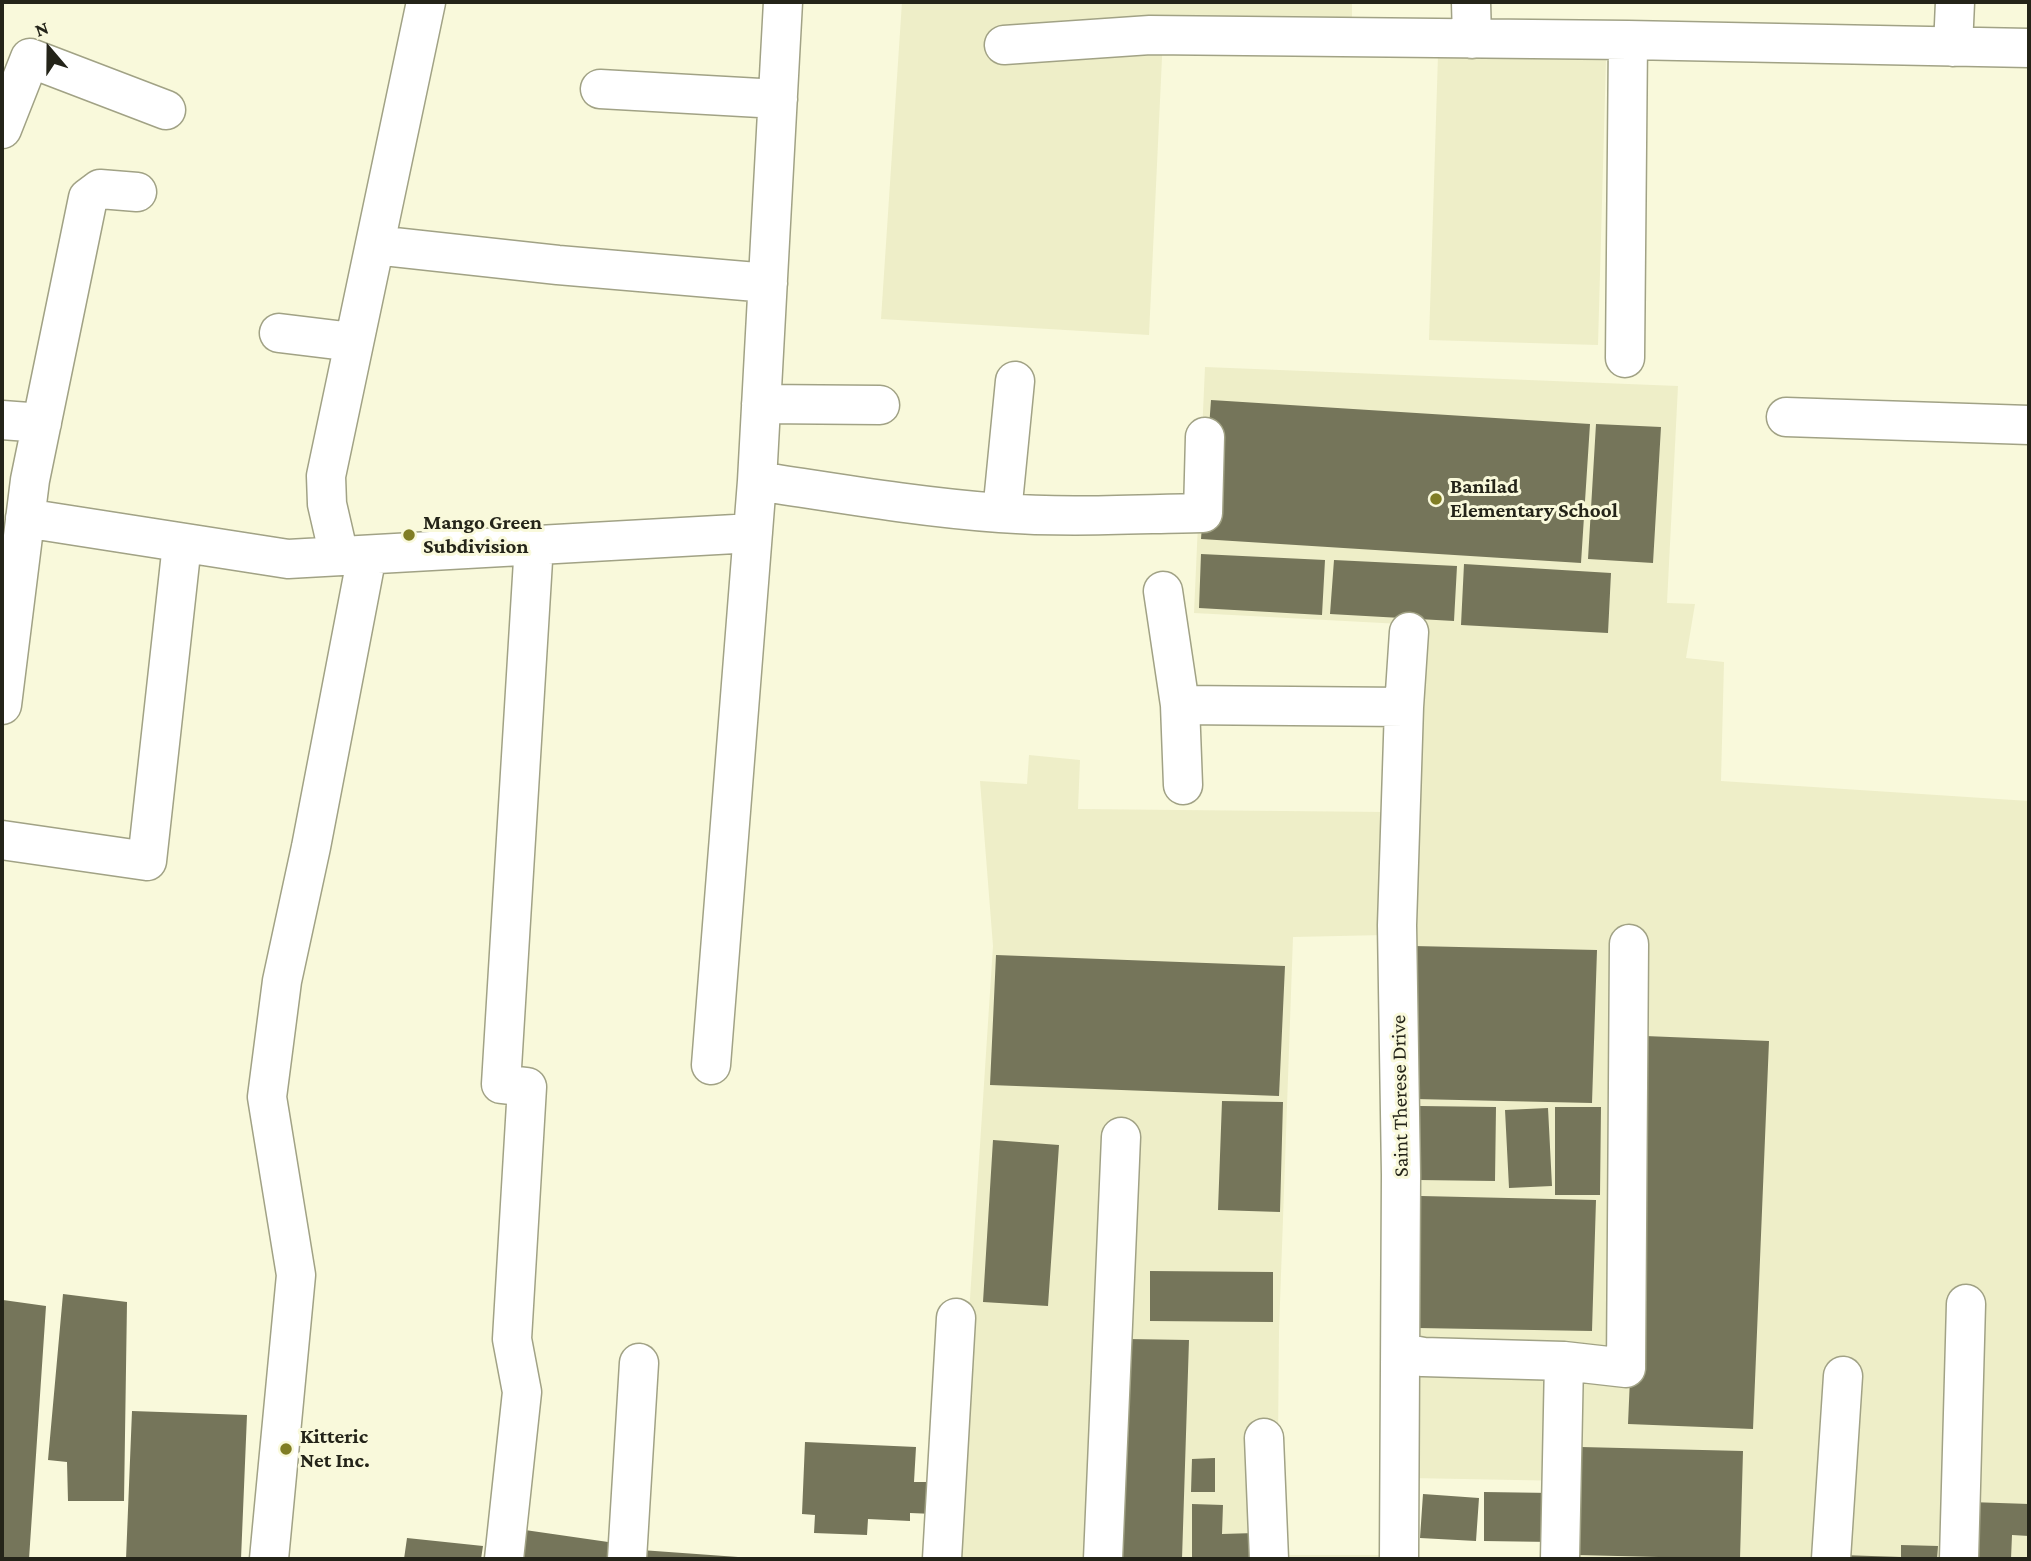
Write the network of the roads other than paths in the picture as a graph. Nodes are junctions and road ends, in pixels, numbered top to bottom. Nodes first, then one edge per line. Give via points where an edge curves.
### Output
1 (426, 2) edge
2 (783, 2) edge
3 (1955, 2) edge
4 (1472, 20) edge
5 (1628, 40) junction
6 (1004, 45) dead end
7 (1953, 47) junction
8 (2029, 48) edge
9 (600, 89) dead end
10 (778, 99) junction
11 (166, 110) dead end
12 (2, 129) edge
13 (137, 192) dead end
14 (375, 245) junction
15 (768, 283) junction
16 (279, 333) dead end
17 (353, 342) junction
18 (1625, 358) dead end
19 (1015, 381) dead end
20 (761, 404) junction
21 (880, 405) dead end
22 (1786, 417) dead end
23 (2, 420) edge
24 (42, 423) junction
25 (2029, 425) edge
26 (1205, 437) dead end
27 (757, 481) junction
28 (1002, 513) junction
29 (26, 518) junction
30 (753, 533) junction
31 (182, 544) junction
32 (534, 544) junction
33 (353, 556) junction
34 (1163, 591) dead end
35 (1409, 632) dead end
36 (2, 705) edge
37 (1180, 705) junction
38 (1404, 707) junction
39 (1183, 785) dead end
40 (2, 840) edge
41 (1629, 944) dead end
42 (711, 1065) dead end
43 (1121, 1137) dead end
44 (1966, 1304) dead end
45 (956, 1318) dead end
46 (1402, 1353) junction
47 (1564, 1361) junction
48 (639, 1363) dead end
49 (1843, 1376) dead end
50 (1264, 1438) dead end
51 (270, 1559) edge
52 (504, 1559) edge
53 (627, 1559) edge
54 (942, 1559) edge
55 (1104, 1559) edge
56 (1269, 1559) edge
57 (1399, 1559) edge
58 (1560, 1559) edge
59 (1831, 1559) edge
60 (1959, 1559) edge

1 - 14 street
2 - 10 street
3 - 7 street
4 - 5 street
4 - 6 street
5 - 7 street
5 - 18 street
7 - 8 street
9 - 10 street
10 - 15 street
11 - 12 street via 30,58
13 - 24 street via 100,189 89,198
14 - 15 street
14 - 17 street
15 - 20 street
16 - 17 street
17 - 33 street via 327,477 327,504
19 - 28 street
20 - 21 street
20 - 27 street
22 - 25 street
23 - 24 street
24 - 29 street
26 - 28 street via 1203,513
27 - 28 street
27 - 30 street
29 - 31 street
29 - 36 street
30 - 32 street
30 - 42 street
31 - 33 street via 288,559
31 - 40 street via 147,861
32 - 33 street
32 - 52 street via 501,1084 527,1087 512,1339 522,1392
33 - 51 street via 311,846 282,981 267,1097 296,1275
34 - 37 street
35 - 38 street, Saint Therese Drive
37 - 38 street
37 - 39 street
38 - 46 street, Saint Therese Drive via 1397,925
41 - 47 street via 1626,1368
43 - 55 street
44 - 60 street
45 - 54 street
46 - 47 street
46 - 57 street, Saint Therese Drive
47 - 58 street
48 - 53 street
49 - 59 street
50 - 56 street

